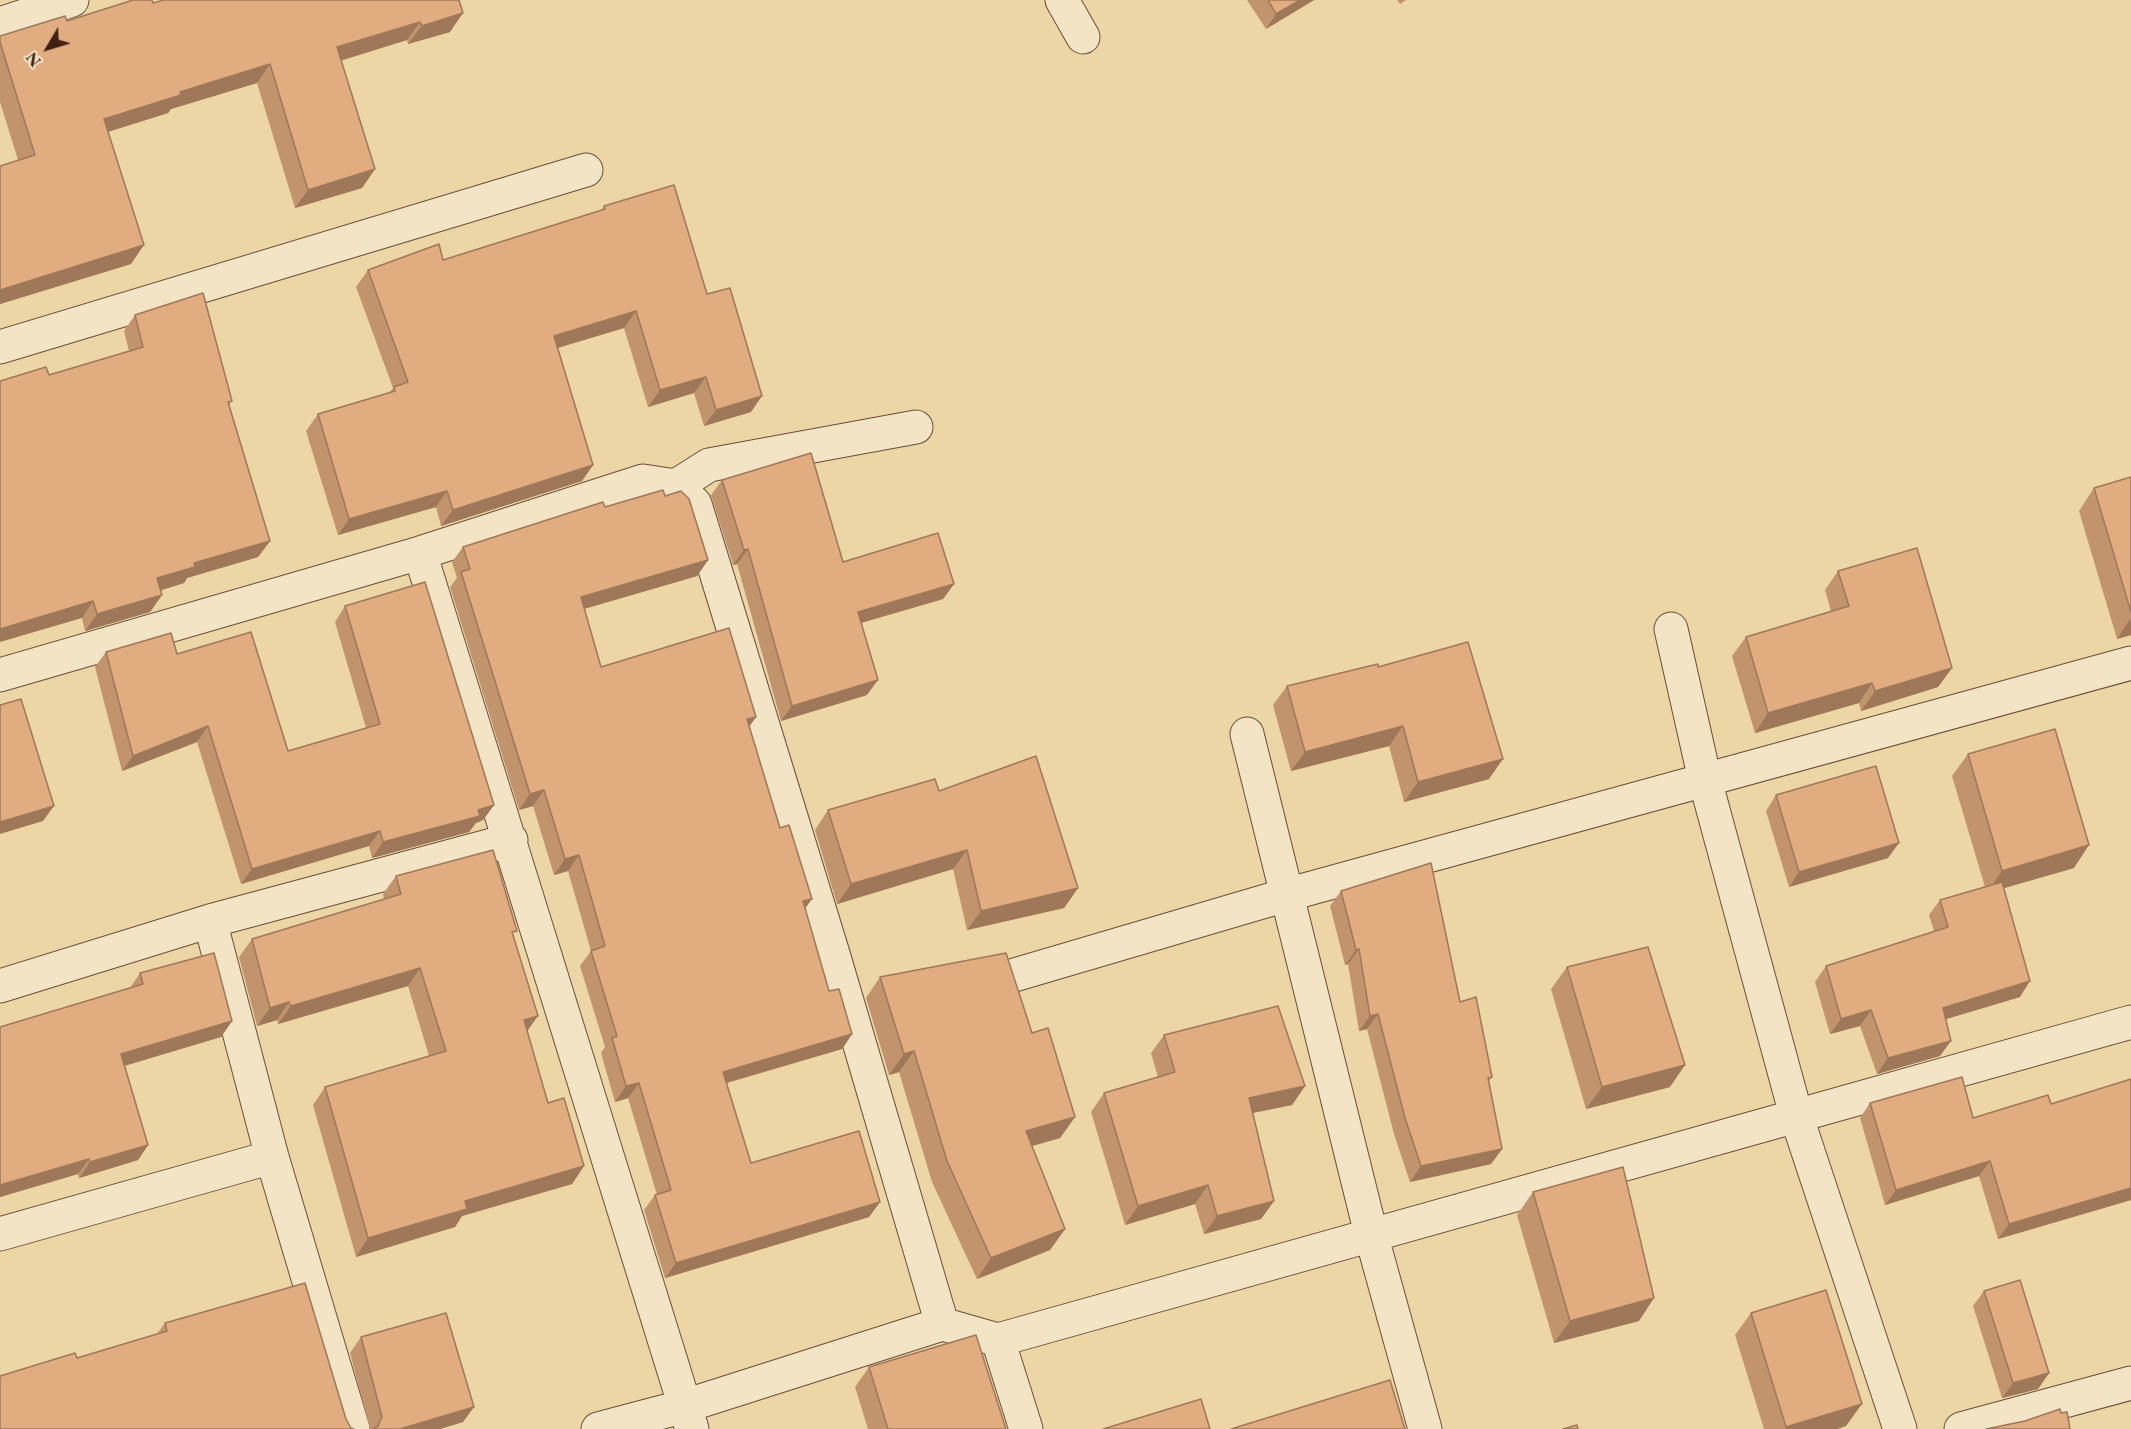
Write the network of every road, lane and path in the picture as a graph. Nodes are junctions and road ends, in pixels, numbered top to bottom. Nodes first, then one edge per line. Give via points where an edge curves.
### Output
1 (72, 0) edge
2 (1062, 0) edge
3 (0, 24) edge
4 (1083, 37) dead end
5 (586, 170) dead end
6 (0, 347) edge
7 (916, 427) dead end
8 (676, 486) junction
9 (420, 553) junction
10 (1671, 629) dead end
11 (2131, 663) edge
12 (0, 675) edge
13 (1246, 734) dead end
14 (1705, 780) junction
15 (511, 840) junction
16 (1286, 895) junction
17 (210, 921) junction
18 (1011, 976) edge
19 (0, 986) edge
20 (2131, 1022) edge
21 (1797, 1115) junction
22 (272, 1157) junction
23 (0, 1234) edge
24 (1372, 1238) junction
25 (942, 1324) junction
26 (998, 1340) junction
27 (2131, 1383) edge
28 (689, 1418) edge
29 (353, 1429) edge
30 (598, 1429) edge
31 (1026, 1429) edge
32 (1425, 1429) edge
33 (1900, 1429) edge
34 (1961, 1429) edge

1 - 3 street
2 - 4 street
5 - 6 street
7 - 8 street via 709,465
8 - 9 street via 643,481
8 - 25 street via 695,504
9 - 12 street
9 - 15 street
10 - 14 street
11 - 14 street
13 - 16 street
14 - 16 street
14 - 21 street
15 - 17 street
15 - 28 street
16 - 18 street
16 - 24 street
17 - 19 street
17 - 22 street
20 - 21 street
21 - 24 street
21 - 33 street
22 - 23 street
22 - 29 street
24 - 26 street
24 - 32 street
25 - 26 street
25 - 28 street
26 - 31 street
27 - 34 street
28 - 30 street

